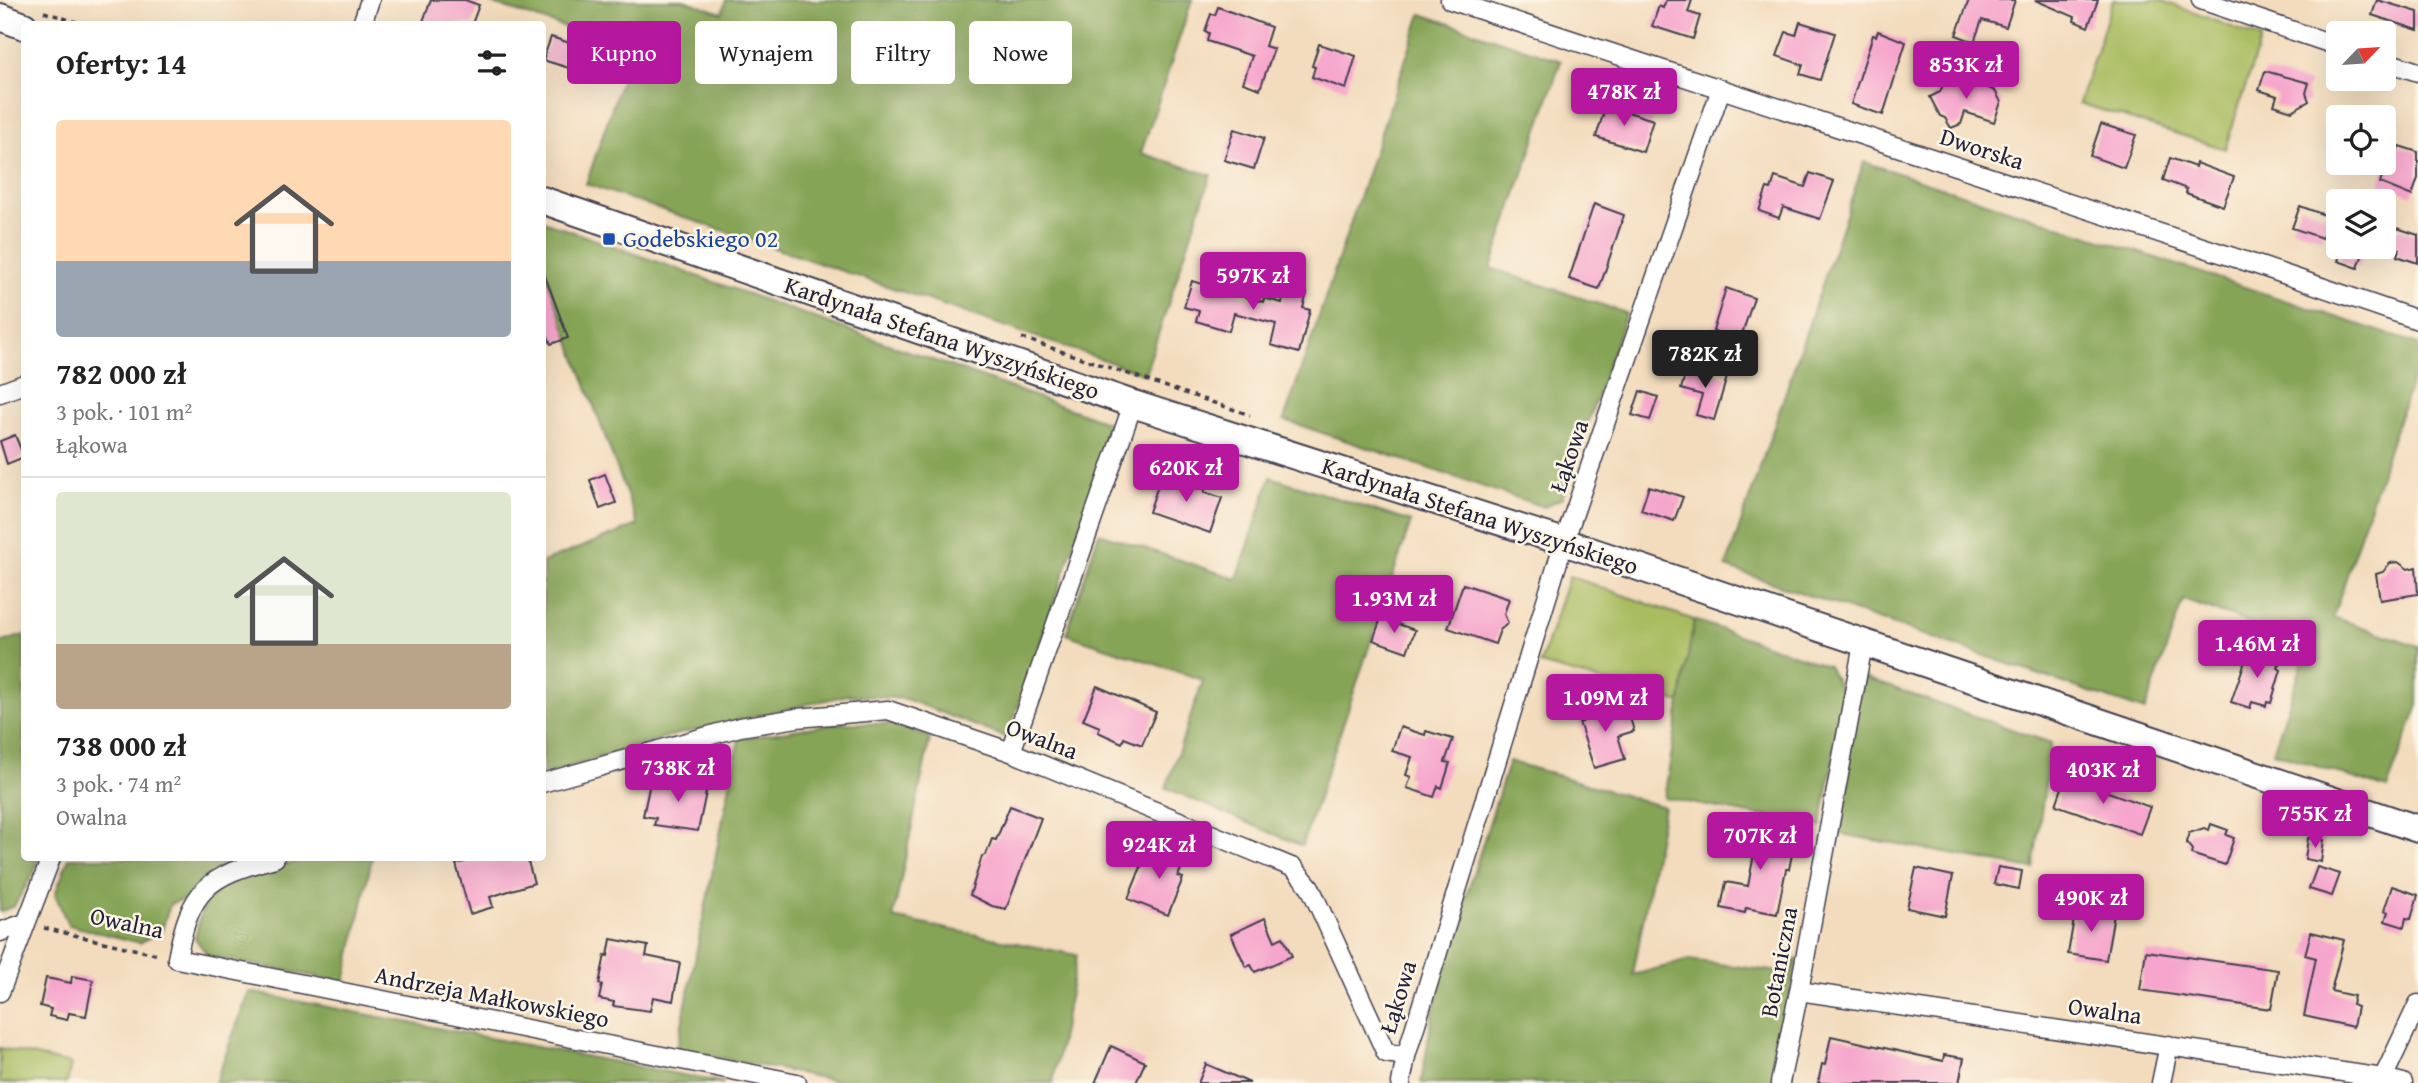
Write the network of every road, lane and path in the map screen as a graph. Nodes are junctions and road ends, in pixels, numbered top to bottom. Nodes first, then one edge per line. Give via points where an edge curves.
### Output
1 (370, 0) edge
2 (1450, 0) edge
3 (2201, 0) edge
4 (0, 17) edge
5 (31, 18) edge
6 (57, 21) edge
7 (363, 21) edge
8 (2326, 42) edge
9 (2396, 65) edge
10 (2418, 72) edge
11 (1721, 89) junction
12 (546, 201) edge
13 (2418, 320) edge
14 (1018, 337) dead end
15 (21, 385) edge
16 (0, 393) edge
17 (1133, 404) junction
18 (1253, 415) dead end
19 (1564, 541) junction
20 (1863, 644) junction
21 (1011, 752) junction
22 (546, 782) edge
23 (2418, 829) edge
24 (50, 861) edge
25 (265, 861) edge
26 (25, 923) junction
27 (0, 932) edge
28 (177, 959) junction
29 (1799, 990) junction
30 (0, 992) edge
31 (2418, 1004) edge
32 (2169, 1045) junction
33 (1406, 1056) junction
34 (2383, 1078) junction
35 (797, 1083) edge
36 (1401, 1083) edge
37 (1780, 1083) edge
38 (2161, 1083) edge
39 (2403, 1083) edge

1 - 7 street
2 - 11 street, Dworska
3 - 8 street
4 - 5 main road
5 - 6 path
9 - 10 street
11 - 13 street, Dworska
11 - 19 street, Łąkowa
12 - 17 main road, Kardynała Stefana Wyszyńskiego
14 - 18 path
15 - 16 street
17 - 19 main road, Kardynała Stefana Wyszyńskiego
17 - 21 street
19 - 20 main road, Kardynała Stefana Wyszyńskiego
19 - 33 street, Łąkowa
20 - 23 main road, Kardynała Stefana Wyszyńskiego
20 - 29 street, Botaniczna
21 - 22 street, Owalna via 888,710 740,727
21 - 33 street, Owalna via 1294,868 1310,887 1386,1052
24 - 26 street
25 - 28 street, Owalna via 209,884 183,926
26 - 27 street
26 - 28 path, Owalna
26 - 30 street
28 - 35 street, Andrzeja Małkowskiego
29 - 32 street, Owalna
29 - 37 street, Botaniczna
31 - 34 street
32 - 34 street, Owalna
32 - 38 street
33 - 36 street, Łąkowa
34 - 39 street, Owalna

